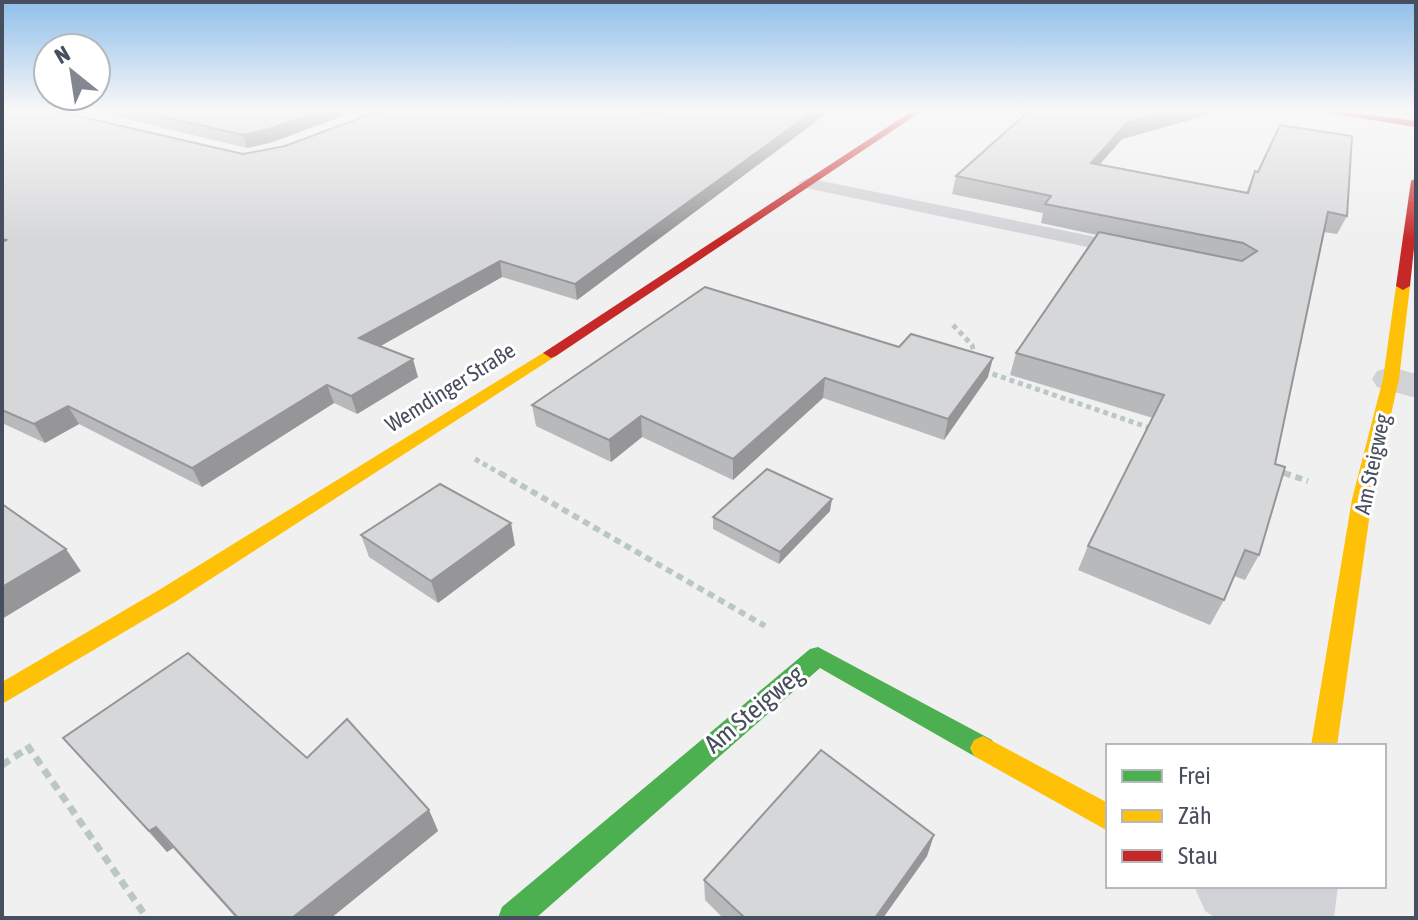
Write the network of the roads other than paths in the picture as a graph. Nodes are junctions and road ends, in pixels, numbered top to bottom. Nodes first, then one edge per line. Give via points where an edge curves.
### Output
1 (852, 154) edge
2 (1416, 181) edge
3 (807, 183) junction
4 (1144, 253) edge
5 (1403, 383) edge
6 (2, 694) edge
7 (1324, 744) edge
8 (1106, 817) edge
9 (1234, 888) edge
10 (1302, 888) edge
11 (513, 918) edge
12 (1287, 918) edge
13 (1297, 918) edge

1 - 3 street, Wemdinger Straße
2 - 5 street, Am Steigweg
3 - 4 lane
3 - 6 street, Wemdinger Straße via 593,326 167,596
5 - 7 street, Am Steigweg via 1362,499
8 - 11 street, Am Steigweg via 818,656
9 - 12 street
10 - 13 street

